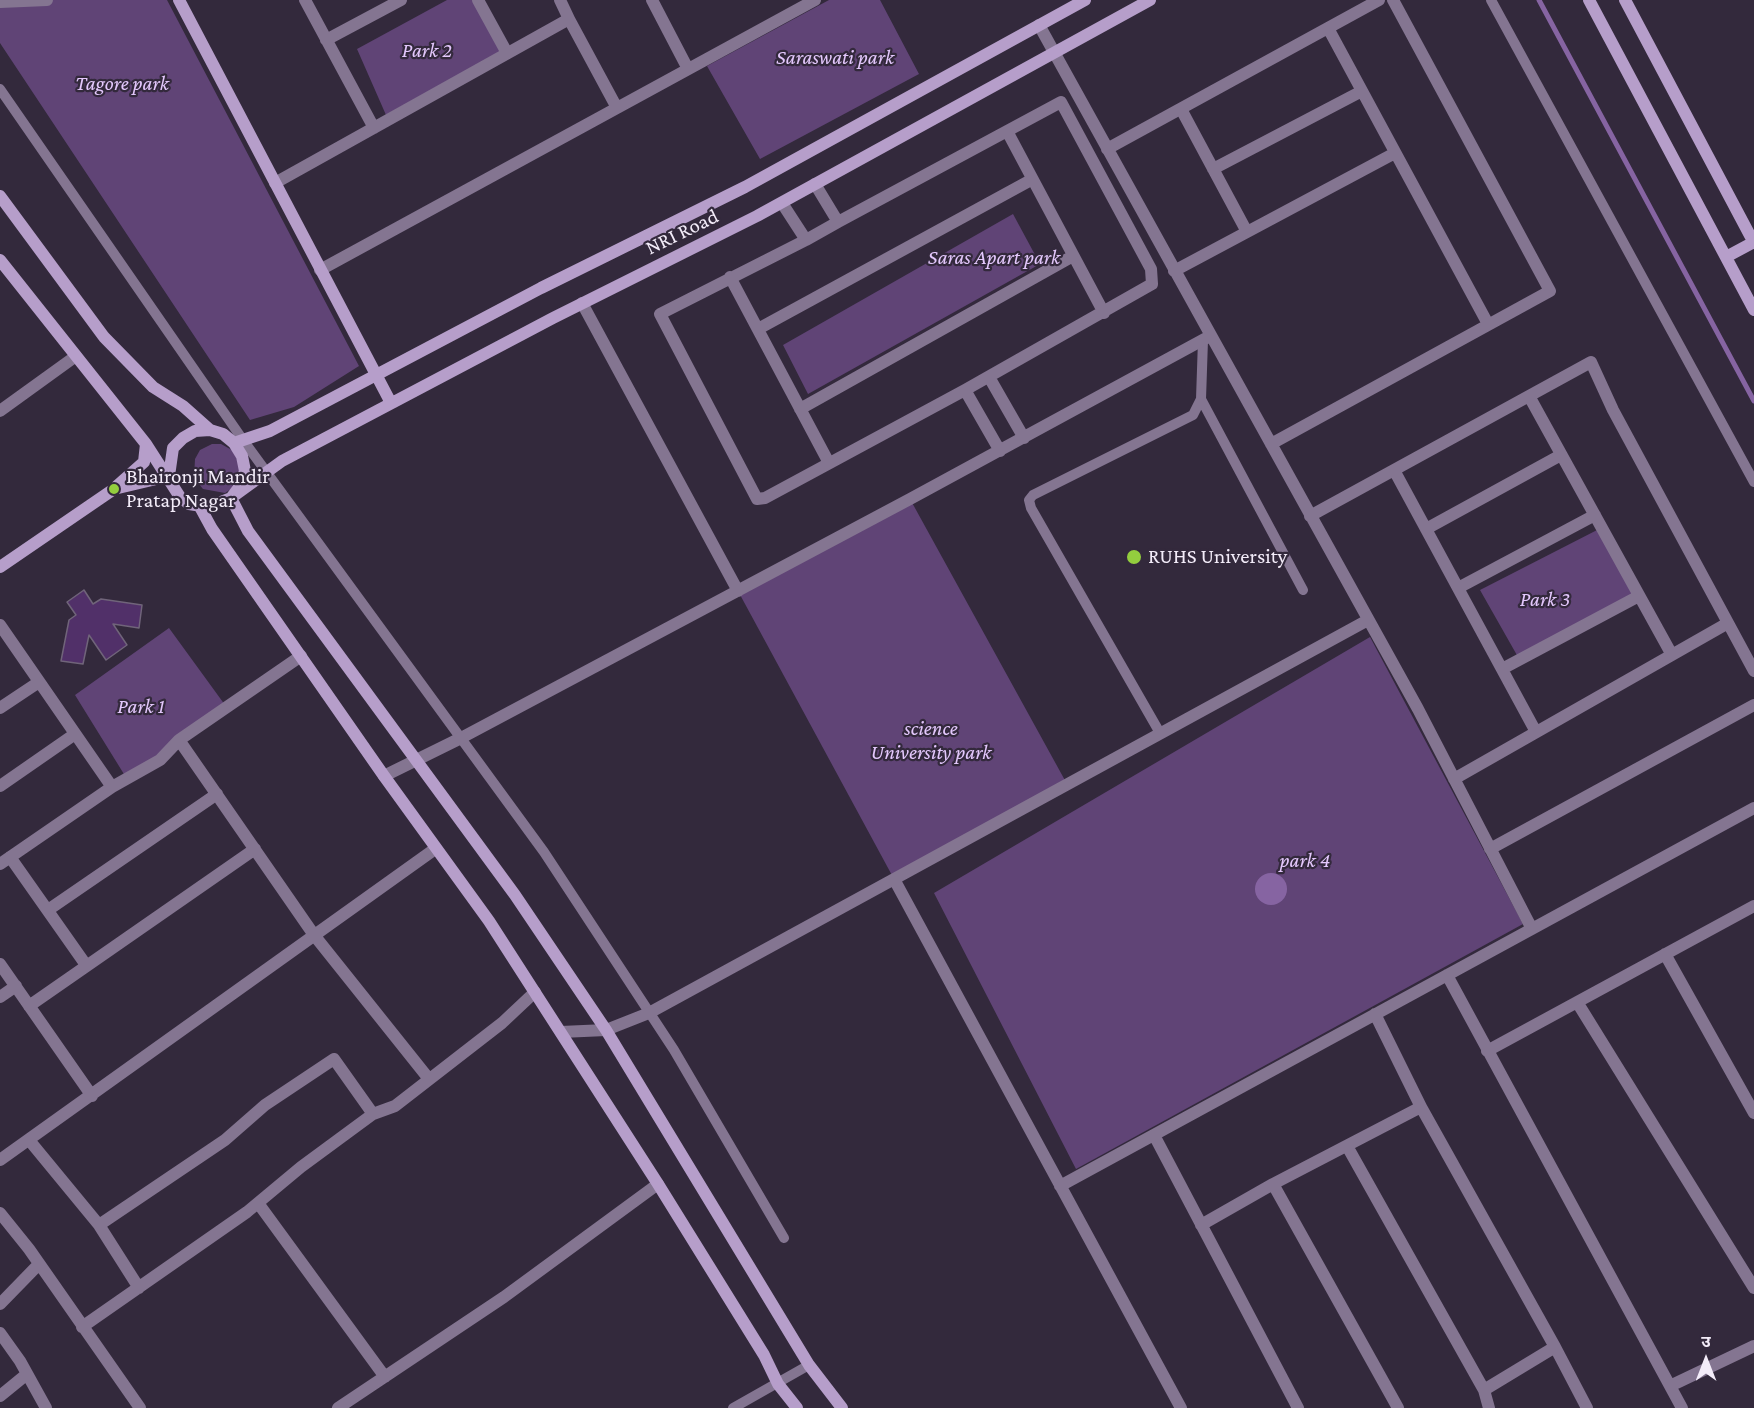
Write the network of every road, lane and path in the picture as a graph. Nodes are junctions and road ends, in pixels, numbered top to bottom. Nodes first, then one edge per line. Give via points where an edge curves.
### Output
1 (48, 0) edge
2 (179, 0) edge
3 (305, 0) edge
4 (401, 0) edge
5 (478, 0) edge
6 (560, 0) edge
7 (652, 0) edge
8 (815, 0) edge
9 (1085, 0) edge
10 (1150, 0) edge
11 (1379, 0) edge
12 (1393, 0) edge
13 (1491, 0) edge
14 (1589, 0) edge
15 (1625, 0) edge
16 (0, 2) edge
17 (569, 19) junction
18 (1039, 25) junction
19 (1328, 28) junction
20 (326, 40) junction
21 (507, 53) junction
22 (1054, 53) junction
23 (688, 69) junction
24 (0, 89) edge
25 (1362, 91) junction
26 (617, 108) junction
27 (1181, 109) junction
28 (374, 128) junction
29 (1006, 131) junction
30 (1107, 149) junction
31 (1395, 153) junction
32 (1213, 169) junction
33 (1031, 180) junction
34 (275, 183) junction
35 (815, 184) junction
36 (0, 196) edge
37 (782, 202) junction
38 (838, 222) junction
39 (1246, 232) junction
40 (806, 240) junction
41 (1754, 243) edge
42 (1073, 256) junction
43 (1726, 257) junction
44 (0, 260) edge
45 (320, 270) junction
46 (1174, 271) junction
47 (730, 277) junction
48 (582, 303) junction
49 (1754, 310) edge
50 (1104, 314) junction
51 (1488, 324) junction
52 (758, 329) junction
53 (1207, 338) junction
54 (76, 356) junction
55 (376, 375) junction
56 (989, 377) junction
57 (965, 390) junction
58 (1529, 396) junction
59 (1201, 399) junction
60 (391, 403) junction
61 (800, 409) junction
62 (0, 411) edge
63 (210, 430) junction
64 (1024, 438) junction
65 (238, 441) junction
66 (146, 444) junction
67 (1271, 444) junction
68 (1000, 451) junction
69 (1561, 455) junction
70 (829, 463) junction
71 (1394, 470) junction
72 (267, 472) junction
73 (169, 476) junction
74 (1754, 482) edge
75 (114, 489) junction
76 (231, 498) junction
77 (200, 507) junction
78 (1595, 515) junction
79 (1311, 516) junction
80 (1426, 528) junction
81 (0, 567) edge
82 (1458, 588) junction
83 (1303, 590) dead end
84 (738, 591) junction
85 (1639, 596) junction
86 (1368, 620) junction
87 (1728, 623) junction
88 (0, 625) edge
89 (1672, 655) junction
90 (301, 656) junction
91 (1502, 669) junction
92 (1754, 671) edge
93 (39, 682) junction
94 (1754, 705) edge
95 (0, 708) edge
96 (1536, 732) junction
97 (1160, 733) junction
98 (75, 734) junction
99 (461, 738) junction
100 (179, 740) junction
101 (414, 760) junction
102 (384, 776) junction
103 (1454, 779) junction
104 (0, 786) edge
105 (112, 787) junction
106 (217, 794) junction
107 (1754, 808) edge
108 (255, 849) junction
109 (435, 849) junction
110 (1490, 849) junction
111 (5, 861) edge
112 (894, 879) junction
113 (1754, 906) edge
114 (48, 910) junction
115 (1532, 929) junction
116 (314, 935) junction
117 (1665, 954) junction
118 (0, 964) edge
119 (86, 965) junction
120 (1447, 975) junction
121 (16, 986) junction
122 (535, 992) junction
123 (0, 997) edge
124 (1577, 1002) junction
125 (29, 1006) junction
126 (649, 1013) junction
127 (1375, 1014) junction
128 (606, 1030) junction
129 (561, 1032) junction
130 (1487, 1051) junction
131 (429, 1079) junction
132 (92, 1096) junction
133 (1421, 1107) junction
134 (1754, 1113) edge
135 (373, 1114) junction
136 (1154, 1135) junction
137 (29, 1140) junction
138 (1347, 1146) junction
139 (0, 1160) edge
140 (658, 1184) junction
141 (1273, 1184) junction
142 (1060, 1185) junction
143 (258, 1203) junction
144 (0, 1213) edge
145 (99, 1225) junction
146 (1201, 1225) junction
147 (784, 1238) dead end
148 (39, 1264) junction
149 (140, 1288) junction
150 (1754, 1288) edge
151 (0, 1304) edge
152 (82, 1327) junction
153 (0, 1333) edge
154 (1754, 1346) edge
155 (1555, 1347) junction
156 (809, 1365) junction
157 (27, 1374) junction
158 (385, 1377) junction
159 (778, 1384) junction
160 (1670, 1386) junction
161 (1484, 1390) junction
162 (0, 1396) edge
163 (46, 1408) edge
164 (140, 1408) edge
165 (338, 1408) edge
166 (733, 1408) edge
167 (797, 1408) edge
168 (842, 1408) edge
169 (1181, 1408) edge
170 (1298, 1408) edge
171 (1398, 1408) edge
172 (1489, 1408) edge
173 (1587, 1408) edge
174 (1682, 1408) edge

1 - 16 street
2 - 34 street
3 - 20 street
4 - 20 street
5 - 21 street
6 - 17 street
7 - 23 street
8 - 23 street
9 - 18 street, NRI Road
10 - 22 street, NRI Road
11 - 19 street
12 - 51 street via 1550,291
13 - 74 lane
14 - 43 street
15 - 41 street
17 - 21 street
17 - 26 street
18 - 22 street
18 - 55 street, NRI Road via 744,187
19 - 25 street
19 - 27 street
20 - 28 street
21 - 28 street
22 - 30 street
22 - 35 street, NRI Road
23 - 26 street
24 - 65 lane
25 - 31 street
25 - 32 street
26 - 45 street
27 - 30 street
27 - 32 street
28 - 34 street
29 - 33 street
29 - 38 street
29 - 50 street via 1061,102 1084,144 1153,276 1152,284
30 - 46 street
31 - 39 street
31 - 51 street
32 - 39 street
33 - 42 street
33 - 52 street
34 - 45 street
35 - 37 street, NRI Road
35 - 38 street
36 - 63 street via 104,337 153,387
37 - 40 street
37 - 48 street, NRI Road
38 - 40 street
39 - 46 street
40 - 47 street
41 - 43 street
42 - 50 street
42 - 61 street
43 - 49 street
44 - 54 street
45 - 55 street
46 - 53 street
47 - 52 street
47 - 70 street via 660,314 678,351 757,498 765,498
48 - 60 street, NRI Road
48 - 84 street
50 - 56 street
51 - 67 street
52 - 61 street
53 - 59 lane
53 - 64 street
53 - 67 street
54 - 62 street
54 - 66 street
55 - 60 street
55 - 65 street, NRI Road via 270,431
56 - 57 street
56 - 64 street
57 - 68 street
57 - 70 street
58 - 69 street
58 - 71 street
58 - 87 street via 1591,362
59 - 83 lane
59 - 97 lane via 1193,415 1033,495 1029,501
60 - 72 street, NRI Road
61 - 70 street
63 - 65 street
63 - 73 street via 195,431 173,448
64 - 68 street
65 - 72 lane
65 - 76 street via 244,471
66 - 73 street
66 - 75 street via 144,462
67 - 79 street
68 - 84 street
69 - 78 street
69 - 80 street
71 - 79 street
71 - 80 street
72 - 76 street, NRI Road
72 - 99 lane
73 - 75 street
73 - 77 street via 180,497
75 - 81 street
76 - 77 street
76 - 101 street via 248,531
77 - 90 street
78 - 82 street
78 - 85 street
79 - 86 street
80 - 82 street
82 - 91 street
84 - 99 street
85 - 89 street
85 - 91 street
86 - 97 street
86 - 103 street
87 - 89 street
87 - 92 street
88 - 93 street
89 - 96 street
90 - 100 street
90 - 102 street
91 - 96 street
93 - 95 street
93 - 98 street
94 - 110 street
96 - 103 street
97 - 112 street
98 - 104 street
98 - 105 street
99 - 101 street
99 - 126 lane via 544,852
100 - 105 street via 160,760
100 - 106 street
101 - 102 street
101 - 128 street via 515,896
102 - 109 street
103 - 110 street
105 - 111 street
106 - 108 street
106 - 114 street
107 - 115 street
108 - 116 street
108 - 119 street
109 - 116 street
109 - 122 street
110 - 115 street
111 - 114 street
112 - 126 street
112 - 142 street
113 - 117 street
114 - 119 street
115 - 120 street
116 - 131 street
116 - 132 street
117 - 124 street
117 - 134 street
118 - 121 street
119 - 125 street
120 - 127 street
120 - 130 street
121 - 123 street
121 - 125 street
122 - 129 street
122 - 131 street via 502,1023
124 - 130 street
124 - 150 street
125 - 132 street
126 - 128 street
126 - 147 lane
127 - 133 street
127 - 136 street
128 - 129 street
128 - 156 street
129 - 140 street
130 - 160 street
131 - 135 street via 395,1106
132 - 137 street
133 - 138 street
133 - 155 street
135 - 143 street
135 - 145 street via 334,1059 265,1105 225,1140
136 - 142 street
136 - 146 street
137 - 139 street
137 - 145 street
138 - 141 street
138 - 161 street
140 - 158 street via 504,1297
140 - 159 street
141 - 146 street
141 - 171 street
142 - 169 street
143 - 149 street
143 - 158 street
144 - 148 street
145 - 149 street
146 - 170 street
148 - 151 street
148 - 152 street
149 - 152 street
152 - 164 street
153 - 157 street
154 - 160 street
155 - 161 street
155 - 173 street
156 - 159 lane
156 - 168 street
157 - 162 street
157 - 163 street
158 - 165 street
159 - 166 lane
159 - 167 street
160 - 174 street
161 - 172 street

